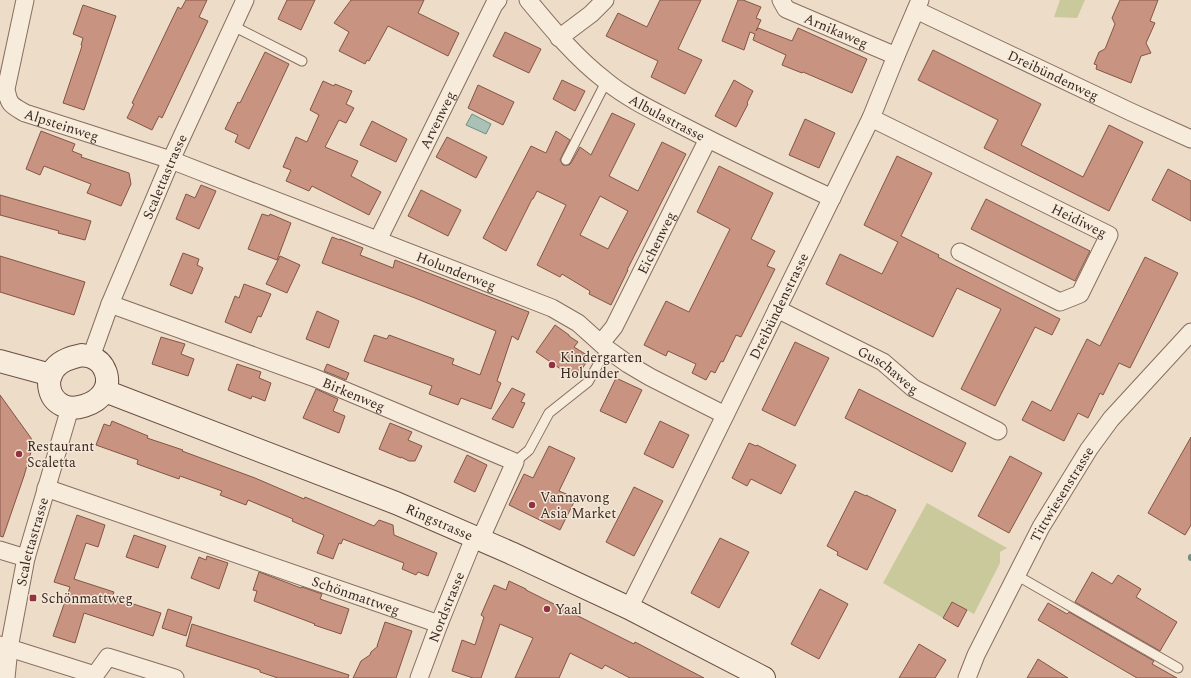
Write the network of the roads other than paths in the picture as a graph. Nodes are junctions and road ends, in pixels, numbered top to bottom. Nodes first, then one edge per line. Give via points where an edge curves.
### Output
1 (24, 0) edge
2 (246, 0) edge
3 (498, 0) edge
4 (528, 0) edge
5 (605, 0) edge
6 (778, 2) edge
7 (918, 5) edge
8 (233, 26) junction
9 (560, 38) junction
10 (896, 56) junction
11 (302, 61) dead end
12 (606, 82) junction
13 (871, 118) junction
14 (708, 139) junction
15 (1191, 139) edge
16 (171, 160) junction
17 (566, 160) dead end
18 (832, 198) junction
19 (378, 240) junction
20 (960, 252) dead end
21 (110, 304) junction
22 (777, 309) junction
23 (1191, 332) edge
24 (604, 346) junction
25 (91, 357) junction
26 (0, 361) edge
27 (50, 375) junction
28 (105, 391) junction
29 (70, 408) junction
30 (725, 415) junction
31 (998, 431) dead end
32 (515, 462) junction
33 (46, 488) junction
34 (477, 539) junction
35 (0, 550) edge
36 (26, 558) junction
37 (1016, 575) junction
38 (629, 608) junction
39 (439, 624) junction
40 (4, 646) edge
41 (1178, 668) dead end
42 (6, 678) edge
43 (175, 678) edge
44 (419, 678) edge
45 (764, 678) edge
46 (967, 678) edge

1 - 16 street, Alpsteinweg via 6,90 11,106 25,113
2 - 8 street, Scalettastrasse
3 - 19 street, Arvenweg
4 - 9 street, Albulastrasse
5 - 9 street
6 - 10 street, Arnikaweg via 786,9
7 - 10 street, Dreibündenstrasse
7 - 15 street, Dreibündenweg
8 - 11 lane
8 - 16 street, Scalettastrasse
9 - 12 street, Albulastrasse
10 - 13 street, Dreibündenstrasse
12 - 14 street, Albulastrasse via 629,98
12 - 17 lane
13 - 18 street, Dreibündenstrasse
13 - 20 street, Heidiweg via 1109,235 1080,294 1060,302
14 - 18 street, Albulastrasse
14 - 24 street, Eichenweg
16 - 19 street, Holunderweg
16 - 21 street, Scalettastrasse
18 - 22 street, Dreibündenstrasse
19 - 24 street, Holunderweg via 552,308 578,323
21 - 25 street, Scalettastrasse
21 - 32 street, Birkenweg via 315,378
22 - 30 street, Dreibündenstrasse
22 - 31 street, Guschaweg via 883,362 913,388
23 - 37 street, Tittwiesenstrasse via 1111,419 1089,449 1041,527
24 - 30 street, Holunderweg via 650,377
24 - 32 lane via 588,382 549,413 529,450
25 - 27 main road via 75,356 62,362
25 - 28 main road via 104,368 107,382
26 - 27 main road
27 - 29 main road via 50,392 55,400
28 - 29 main road via 97,399 78,408
28 - 34 main road, Ringstrasse via 396,503
29 - 33 street, Scalettastrasse
30 - 38 street, Dreibündenstrasse
32 - 34 street
33 - 36 street, Scalettastrasse
33 - 39 street, Schönmattweg
34 - 38 main road, Ringstrasse
34 - 39 street, Nordstrasse
35 - 36 street
36 - 40 street, Scalettastrasse
37 - 41 lane
37 - 46 street, Tittwiesenstrasse
38 - 45 main road, Ringstrasse
39 - 44 street, Nordstrasse
40 - 42 street, Scalettastrasse
40 - 43 street via 94,675 108,657

